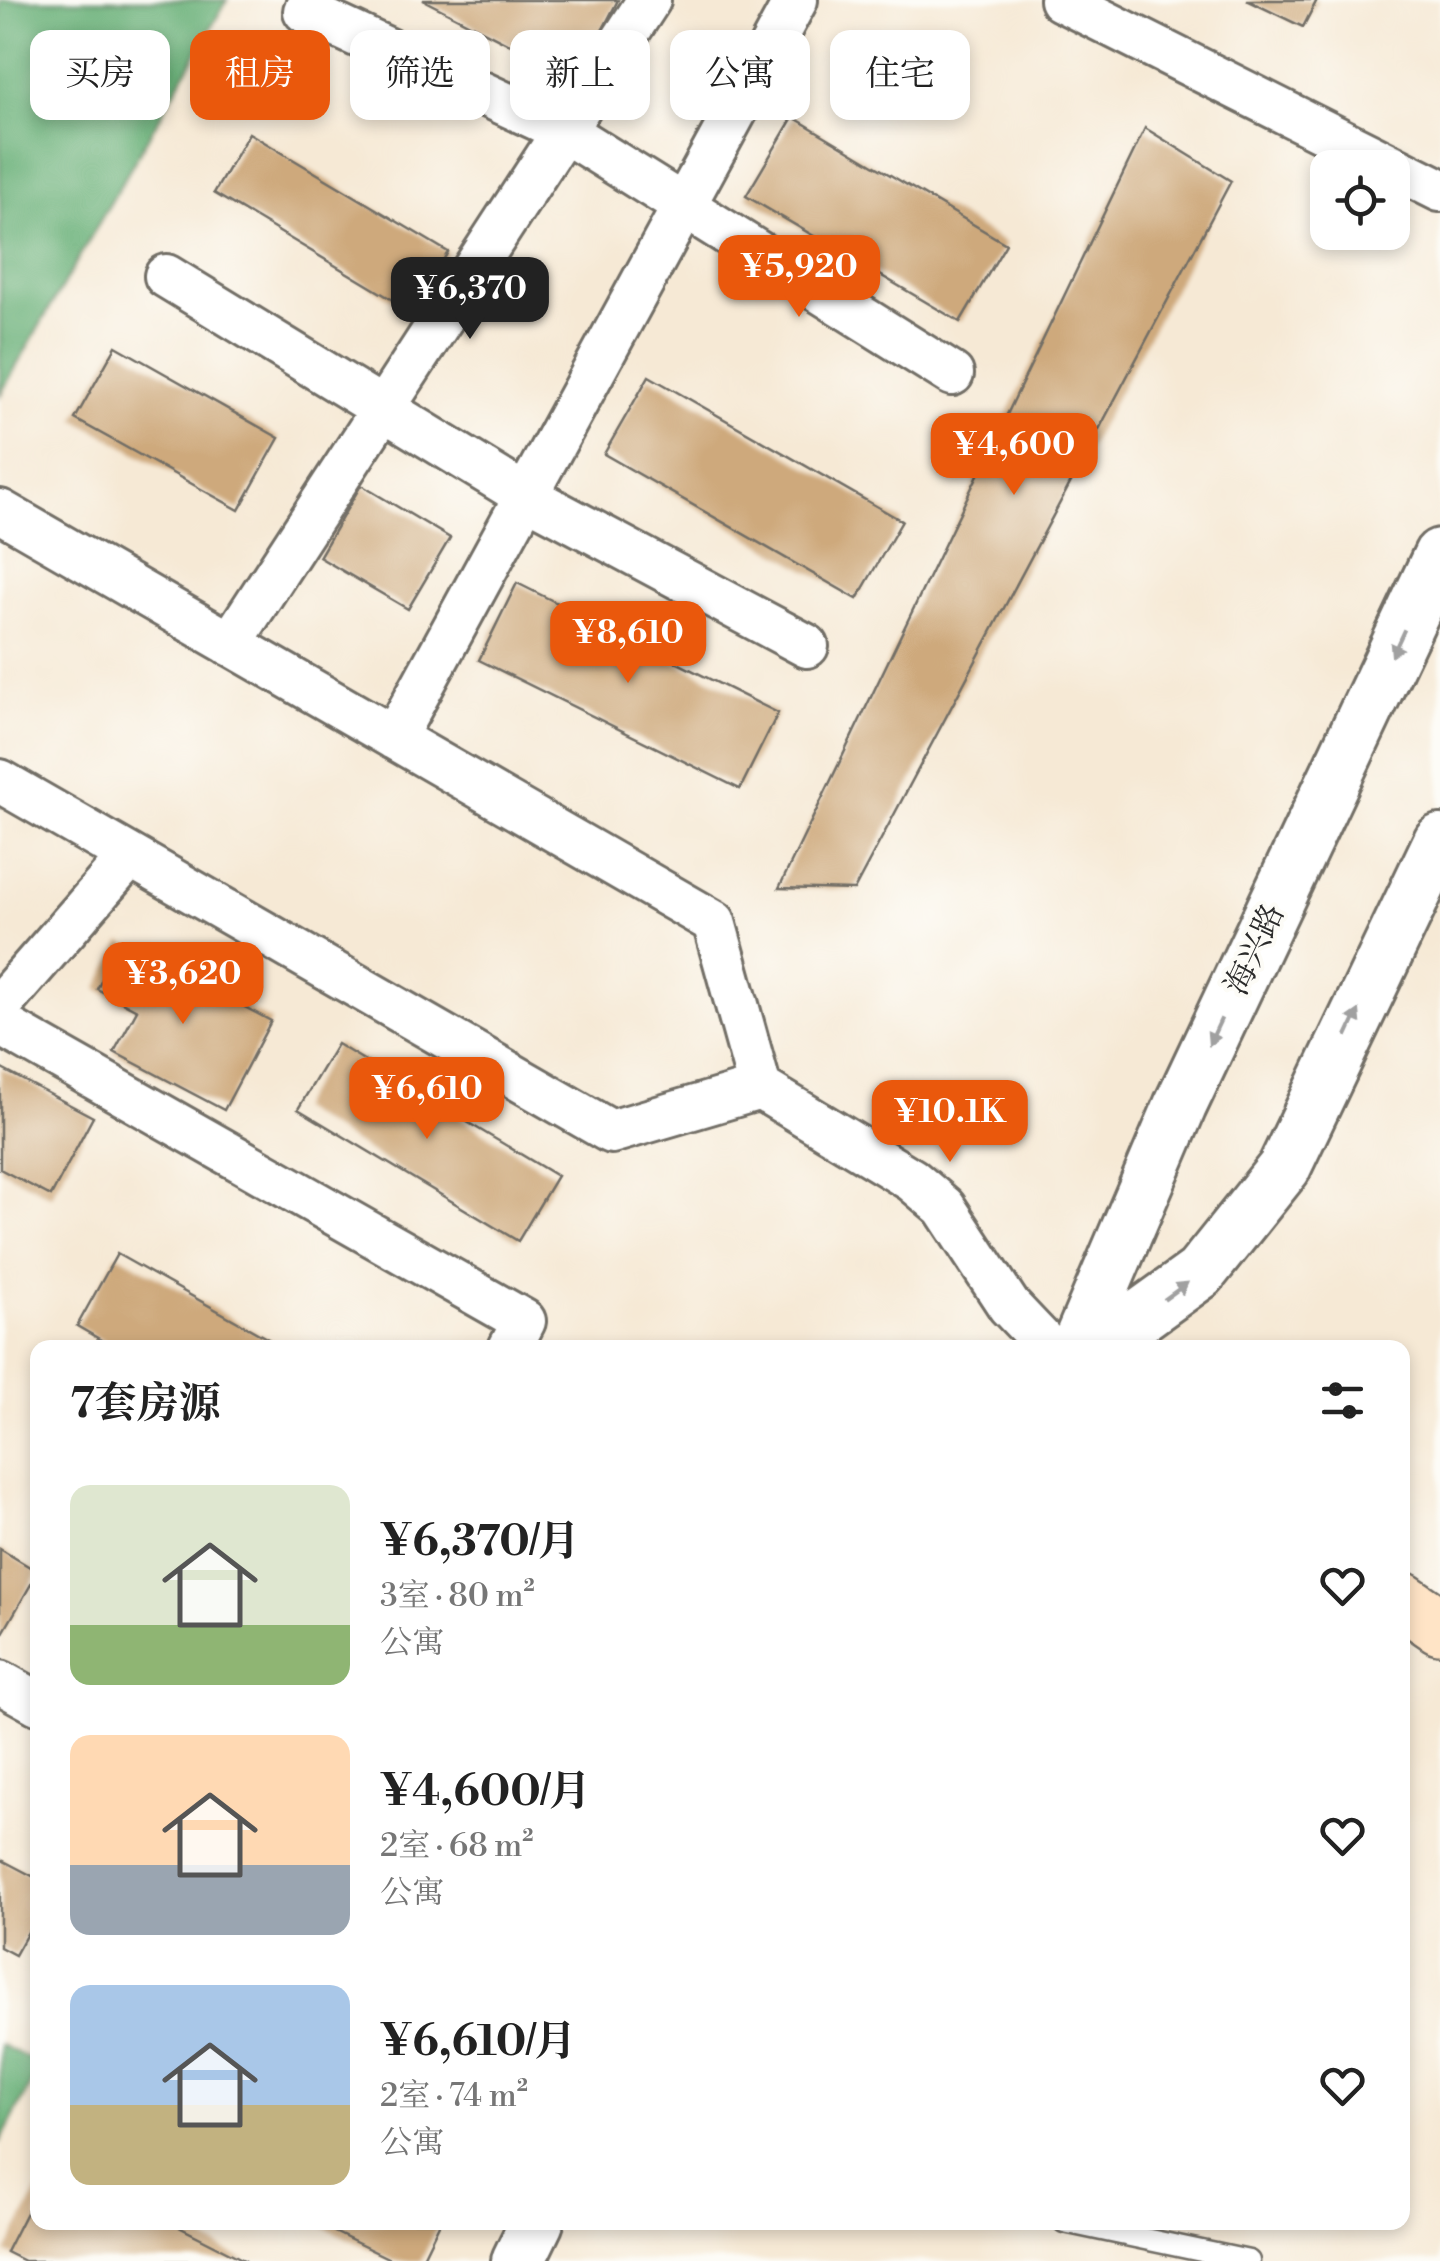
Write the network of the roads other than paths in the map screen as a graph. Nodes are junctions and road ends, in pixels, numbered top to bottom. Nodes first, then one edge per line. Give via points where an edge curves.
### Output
1 (650, 0) edge
2 (796, 0) edge
3 (1061, 0) edge
4 (305, 10) dead end
5 (564, 131) junction
6 (1440, 190) edge
7 (685, 204) junction
8 (166, 276) dead end
9 (952, 374) dead end
10 (384, 407) junction
11 (526, 496) junction
12 (0, 511) edge
13 (1440, 555) edge
14 (230, 644) junction
15 (807, 646) dead end
16 (394, 738) junction
17 (0, 781) edge
18 (1440, 840) edge
19 (130, 856) junction
20 (0, 1005) edge
21 (0, 1024) edge
22 (760, 1088) junction
23 (514, 1340) edge
24 (1042, 1340) edge
25 (1079, 1340) edge
26 (1107, 1340) edge
27 (1410, 1605) edge
28 (1440, 1626) edge
29 (0, 1682) edge
30 (30, 1699) edge
31 (533, 2230) edge
32 (1102, 2230) edge
33 (518, 2261) edge
34 (1250, 2261) edge

1 - 5 street
2 - 7 street
3 - 6 street
4 - 5 street
5 - 7 street
5 - 10 street
7 - 9 street
7 - 11 street
8 - 10 street
10 - 11 street
10 - 14 street
11 - 15 street
11 - 16 street
12 - 14 street
13 -> 25 street, 海兴路 via 1180,1106
14 - 16 street
16 - 22 street via 714,922
17 - 19 street
26 -> 18 street via 1200,1274 1284,1168
19 - 20 street
19 - 22 street via 610,1132
21 - 23 street via 524,1321
22 - 24 street via 912,1180 944,1207 1010,1306
27 - 28 main road
29 - 30 street
31 - 33 street
32 - 34 lane

